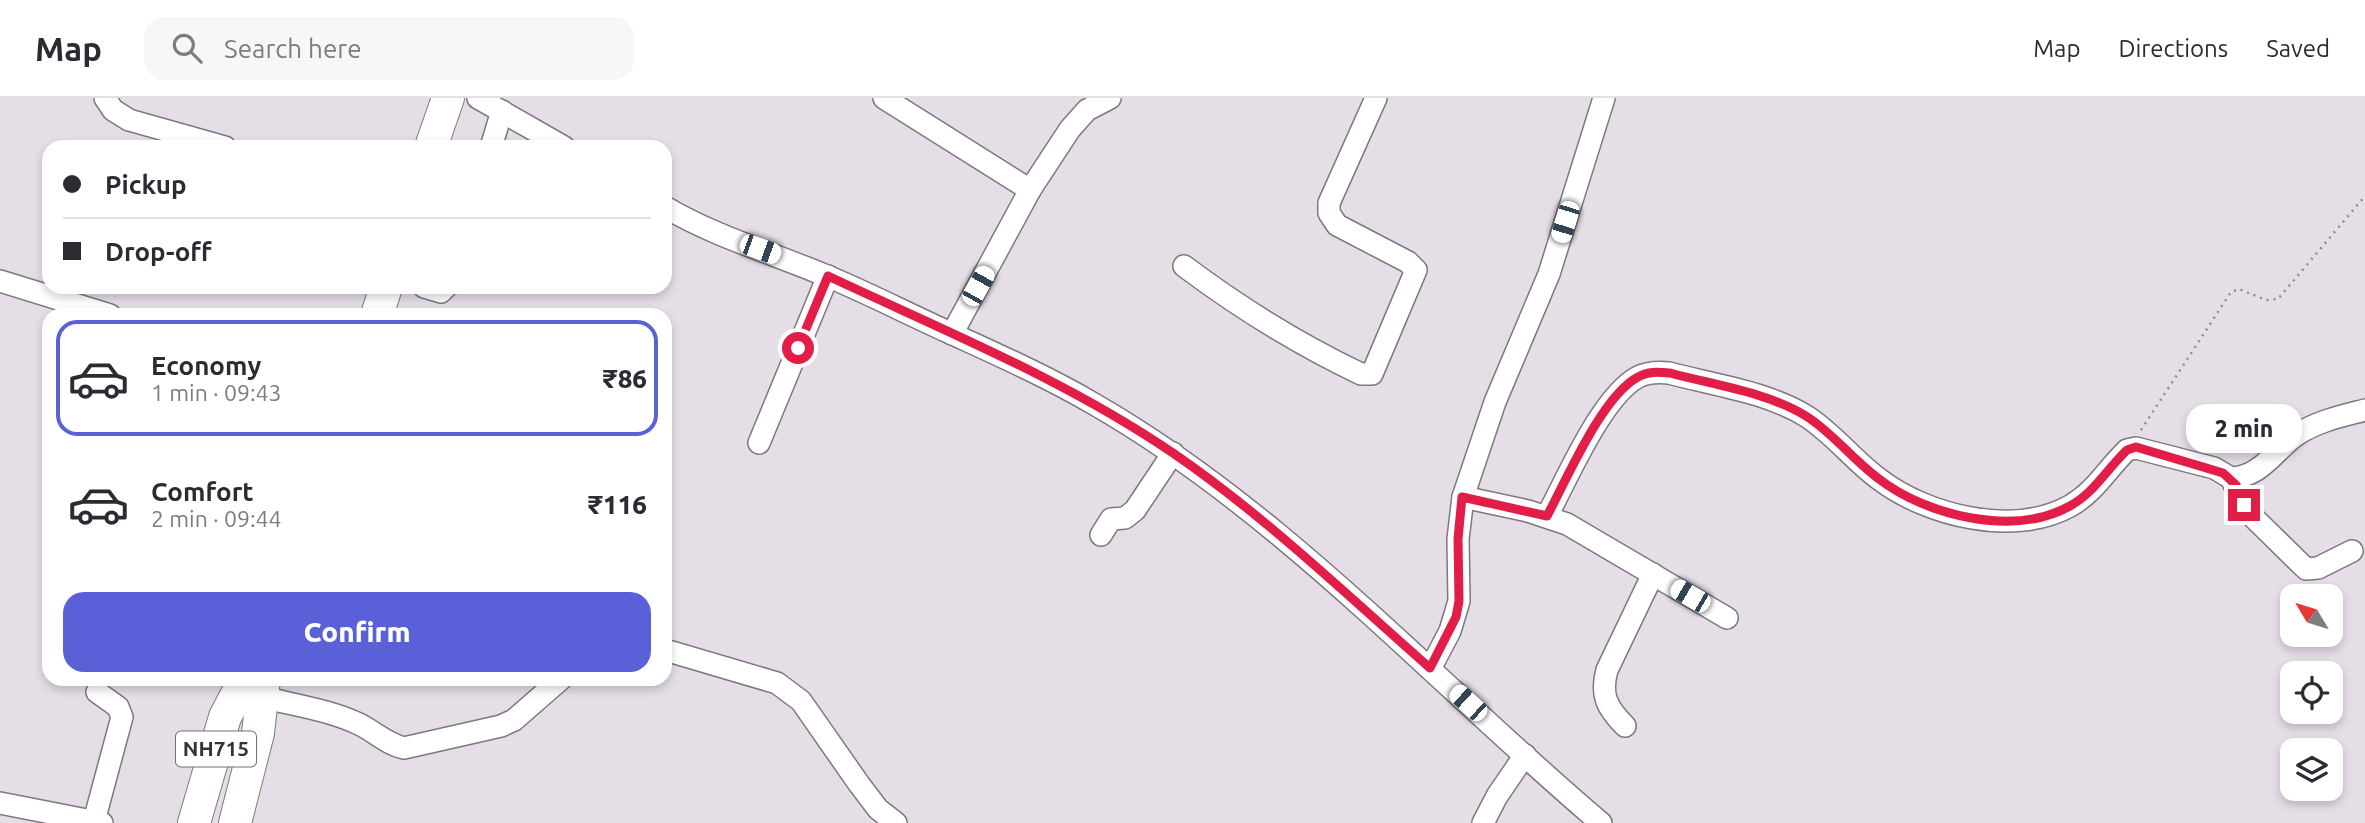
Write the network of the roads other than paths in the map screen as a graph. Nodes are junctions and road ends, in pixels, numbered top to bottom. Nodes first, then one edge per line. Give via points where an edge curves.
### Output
1 (106, 98) edge
2 (448, 98) edge
3 (478, 98) edge
4 (884, 98) edge
5 (1110, 98) edge
6 (1376, 98) edge
7 (1604, 98) edge
8 (502, 111) junction
9 (200, 140) edge
10 (433, 140) edge
11 (493, 140) edge
12 (552, 140) edge
13 (1030, 190) junction
14 (672, 211) edge
15 (1184, 266) dead end
16 (828, 276) junction
17 (0, 281) edge
18 (42, 294) edge
19 (42, 294) edge
20 (87, 308) edge
21 (952, 334) junction
22 (2365, 410) edge
23 (759, 443) dead end
24 (1173, 453) junction
25 (2231, 478) junction
26 (1462, 497) junction
27 (1547, 516) junction
28 (1101, 536) dead end
29 (2352, 551) dead end
30 (1653, 574) junction
31 (1727, 618) dead end
32 (672, 652) edge
33 (1430, 668) junction
34 (256, 686) edge
35 (257, 686) edge
36 (260, 686) edge
37 (553, 686) edge
38 (97, 692) dead end
39 (1625, 726) dead end
40 (1525, 755) junction
41 (0, 803) edge
42 (98, 822) edge
43 (194, 823) edge
44 (235, 823) edge
45 (895, 823) edge
46 (1483, 823) edge
47 (1601, 823) edge

1 - 9 street via 113,110 129,120
2 - 10 highway
3 - 8 street
4 - 13 street
5 - 13 street via 1079,118
6 - 15 street via 1329,203 1337,225 1416,270 1372,374 1361,374 1299,343
7 - 26 street via 1549,274 1495,402
8 - 11 street
8 - 12 street
13 - 21 street
14 - 16 street
16 - 21 street
16 - 23 street
17 - 18 street
19 - 20 street
21 - 24 street via 1028,368
22 - 25 street via 2313,426 2254,472
24 - 28 street via 1135,510 1125,519 1111,519
24 - 33 street via 1312,563
25 - 27 street via 2214,468 2136,447 2127,450 2088,494 2050,514 1990,521 1962,517 1930,507 1882,482 1790,407 1654,372 1630,382 1611,403
25 - 29 street via 2254,518 2306,569
26 - 27 street
26 - 33 street via 1459,601 1456,617
27 - 30 street
30 - 31 street
30 - 39 street via 1604,683 1610,710
32 - 45 street via 788,689 802,701 878,809
33 - 40 street
34 - 43 highway, NH715 via 225,717
35 - 44 highway, NH715 via 257,733
36 - 37 street via 361,725 404,748 501,726
38 - 42 street via 118,707 122,717
40 - 46 street
40 - 47 street
41 - 42 street

